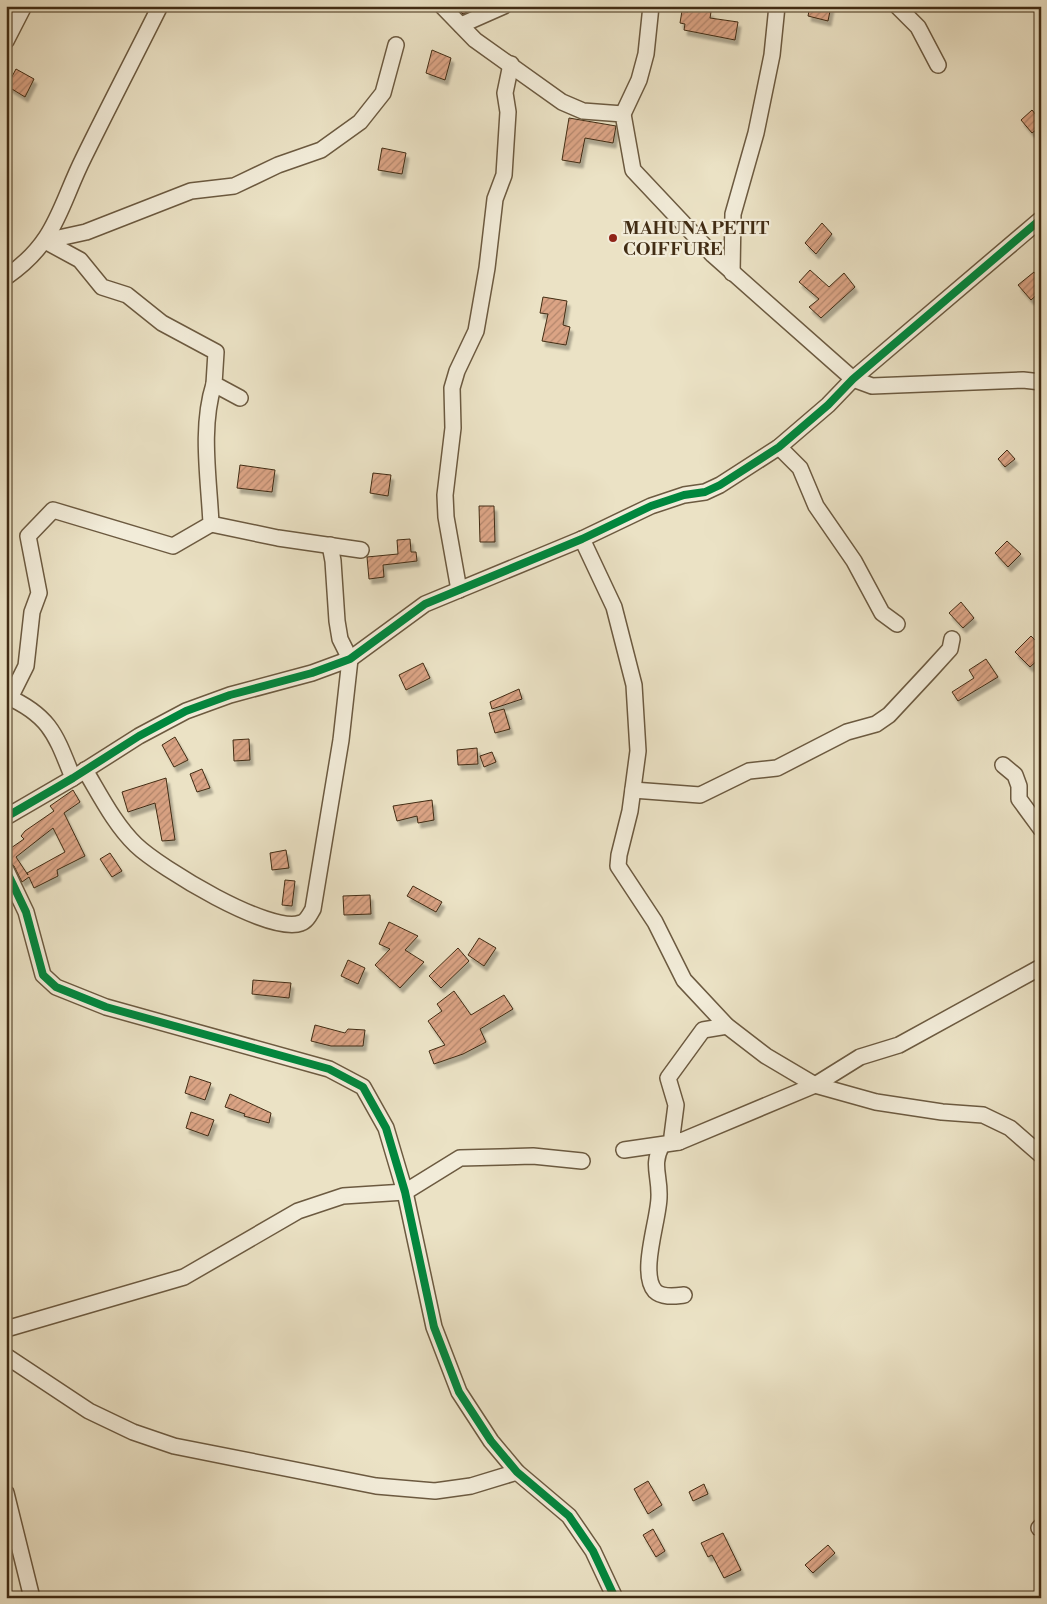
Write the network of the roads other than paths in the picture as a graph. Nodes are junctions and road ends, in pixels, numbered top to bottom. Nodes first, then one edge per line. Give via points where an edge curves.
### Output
1 (24, 6) edge
2 (160, 6) edge
3 (442, 6) edge
4 (504, 6) edge
5 (652, 6) edge
6 (777, 6) edge
7 (897, 6) edge
8 (460, 25) junction
9 (6, 41) edge
10 (396, 45) dead end
11 (511, 64) junction
12 (938, 65) dead end
13 (623, 114) junction
14 (1041, 219) edge
15 (45, 241) junction
16 (732, 273) junction
17 (6, 277) edge
18 (853, 379) junction
19 (1041, 382) edge
20 (214, 384) junction
21 (240, 398) dead end
22 (779, 447) junction
23 (211, 524) junction
24 (582, 539) junction
25 (330, 545) junction
26 (361, 550) dead end
27 (460, 590) junction
28 (897, 624) dead end
29 (952, 639) dead end
30 (350, 659) junction
31 (8, 697) edge
32 (1003, 765) dead end
33 (79, 774) junction
34 (633, 790) junction
35 (6, 817) edge
36 (1041, 829) edge
37 (6, 870) edge
38 (1041, 967) edge
39 (727, 1026) junction
40 (816, 1085) junction
41 (679, 1142) junction
42 (662, 1145) junction
43 (624, 1150) dead end
44 (1041, 1155) edge
45 (582, 1161) dead end
46 (405, 1192) junction
47 (684, 1295) dead end
48 (6, 1329) edge
49 (6, 1356) edge
50 (517, 1472) junction
51 (6, 1493) edge
52 (32, 1598) edge
53 (615, 1598) edge

1 - 9 street
2 - 15 street via 82,159 61,213
3 - 8 street
4 - 8 street
5 - 13 street via 644,63
6 - 16 street via 772,55 756,133 733,214
7 - 12 street via 918,27
8 - 11 street via 475,40
10 - 15 street via 383,93 360,122 321,150 278,165 234,186 191,191 86,232
11 - 13 street via 562,102 583,111
11 - 27 street via 505,93 508,112 504,175 494,199 476,331 456,371 452,388 453,428 445,495
13 - 16 street via 633,170
14 - 18 street
15 - 17 street via 25,263
15 - 20 street via 80,260 102,287 127,296 162,323 216,352
16 - 18 street
18 - 19 street via 872,386
18 - 22 street
20 - 21 street
20 - 23 street via 206,426
22 - 24 street via 720,485 651,506
22 - 28 street via 800,468 816,506 854,561 882,613
23 - 25 street
23 - 31 street via 173,546 53,510 28,536 39,594 32,612 26,666
24 - 27 street
24 - 34 street via 614,607 634,686 638,751
25 - 26 street
25 - 30 street via 340,639
27 - 30 street via 425,604
29 - 34 street via 950,649 930,672 889,715 876,724 847,732 777,768 748,771 700,795
30 - 33 street via 186,711
30 - 33 street via 341,740 313,909 302,923 284,925 258,918 166,867 136,845
31 - 33 street via 41,716
32 - 36 street via 1015,775 1019,799
33 - 35 street
34 - 39 street via 618,866 655,922 684,980
37 - 46 street via 26,912 43,975 56,987 106,1007 330,1069 363,1087 386,1128
38 - 40 street via 899,1045 860,1057
39 - 40 street via 766,1056
39 - 41 street via 703,1030 668,1078 676,1104 672,1136
40 - 41 street
40 - 44 street via 876,1102 983,1116 1010,1128
41 - 42 street
42 - 43 street
42 - 47 street via 655,1158 660,1198 648,1261 650,1275 653,1289 659,1294
45 - 46 street via 533,1156 460,1158
46 - 48 street via 343,1196 298,1211 184,1277
46 - 50 street via 434,1327 459,1392 491,1441
49 - 50 street via 89,1411 133,1432 174,1446 376,1486 435,1491 471,1486
50 - 53 street via 568,1516 593,1551
51 - 52 street

